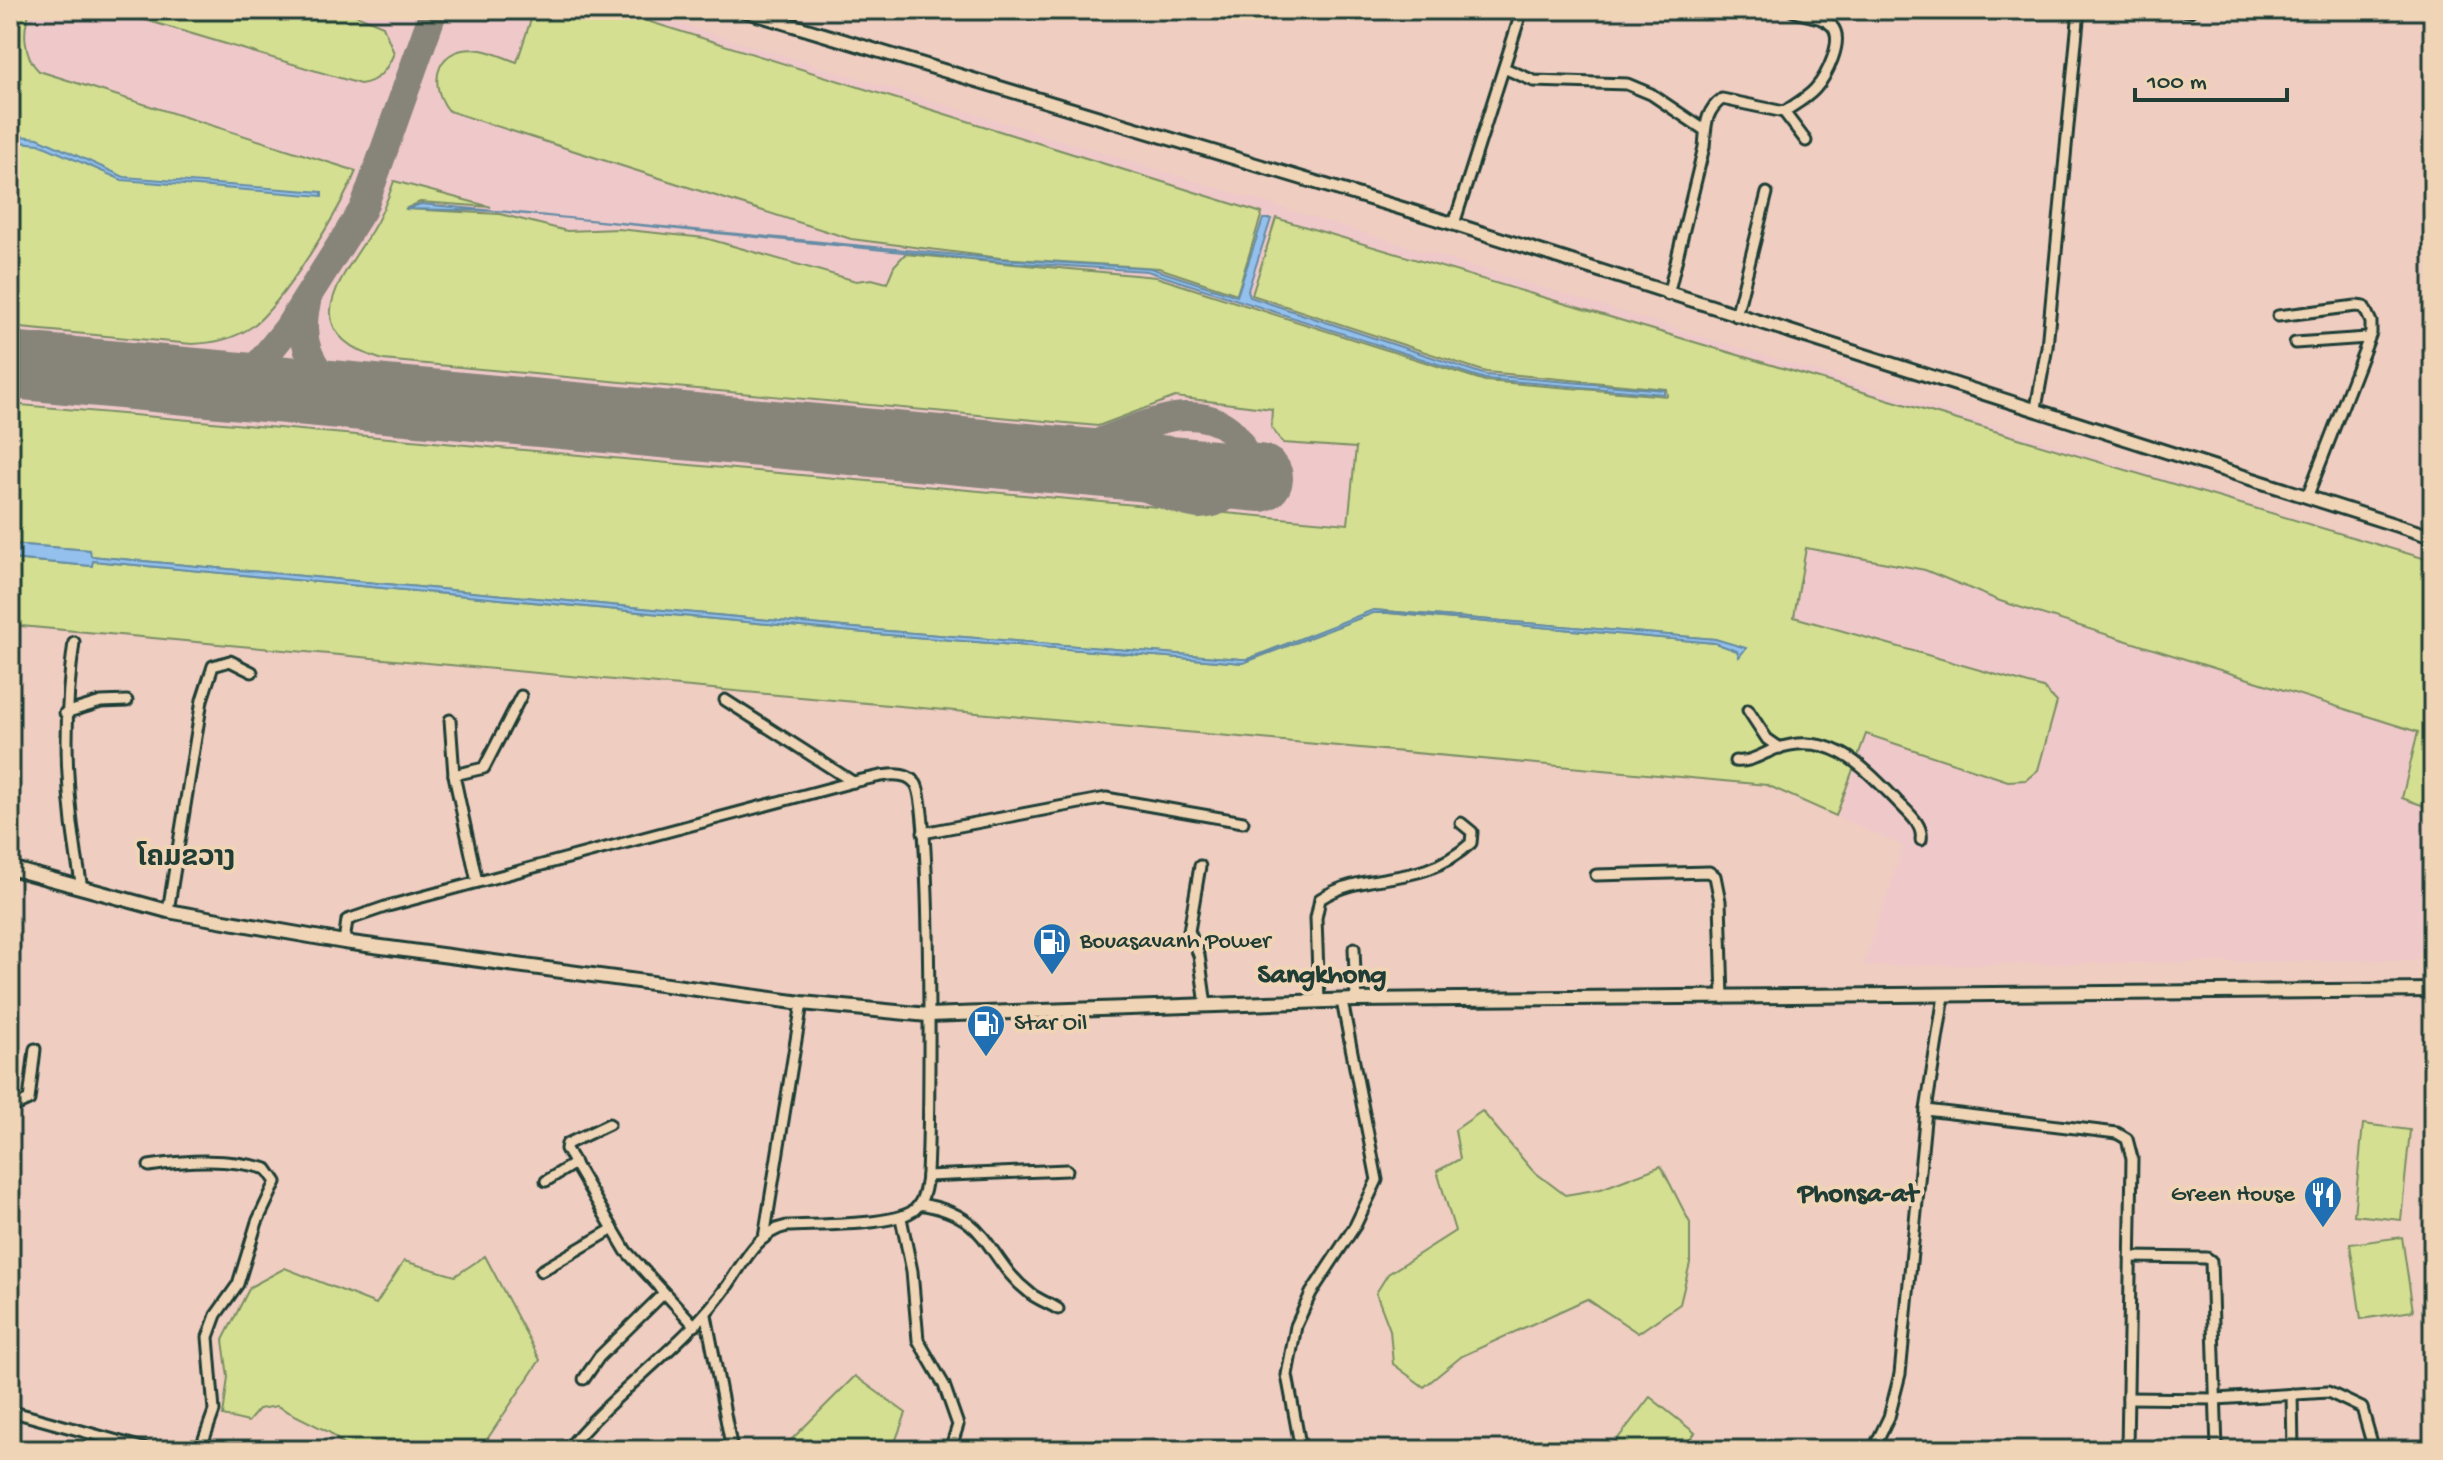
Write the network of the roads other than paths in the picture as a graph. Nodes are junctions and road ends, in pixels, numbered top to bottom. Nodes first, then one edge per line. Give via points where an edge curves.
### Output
1 (742, 10) edge
2 (1522, 10) edge
3 (1791, 10) edge
4 (2079, 10) edge
5 (768, 14) edge
6 (1504, 68) junction
7 (1784, 112) junction
8 (1703, 129) junction
9 (1806, 141) dead end
10 (1767, 193) dead end
11 (1454, 224) junction
12 (1668, 295) junction
13 (1736, 316) junction
14 (2278, 316) dead end
15 (2367, 338) junction
16 (2295, 343) dead end
17 (2036, 408) junction
18 (2308, 495) junction
19 (2433, 537) edge
20 (74, 642) dead end
21 (252, 672) dead end
22 (521, 696) dead end
23 (725, 700) dead end
24 (127, 701) dead end
25 (1748, 710) dead end
26 (65, 713) junction
27 (450, 720) dead end
28 (1780, 748) junction
29 (1735, 761) dead end
30 (454, 775) junction
31 (853, 782) junction
32 (1243, 822) dead end
33 (1461, 823) dead end
34 (923, 833) junction
35 (1921, 840) dead end
36 (1200, 866) dead end
37 (10, 868) edge
38 (1596, 875) dead end
39 (477, 882) junction
40 (82, 888) junction
41 (168, 911) junction
42 (344, 942) junction
43 (1354, 948) dead end
44 (2433, 990) edge
45 (1944, 996) junction
46 (1723, 998) junction
47 (1356, 1000) junction
48 (1342, 1001) junction
49 (1319, 1002) junction
50 (802, 1003) junction
51 (1206, 1005) junction
52 (928, 1015) junction
53 (35, 1049) dead end
54 (10, 1104) edge
55 (1926, 1110) junction
56 (609, 1124) dead end
57 (575, 1163) junction
58 (149, 1166) dead end
59 (1067, 1170) dead end
60 (927, 1176) junction
61 (546, 1181) dead end
62 (919, 1204) junction
63 (901, 1218) junction
64 (613, 1229) junction
65 (764, 1238) junction
66 (2130, 1257) junction
67 (541, 1271) dead end
68 (664, 1293) junction
69 (1058, 1309) dead end
70 (706, 1315) junction
71 (695, 1326) junction
72 (584, 1379) dead end
73 (2292, 1394) junction
74 (2128, 1398) junction
75 (2216, 1399) junction
76 (10, 1411) edge
77 (150, 1450) edge
78 (200, 1450) edge
79 (567, 1450) edge
80 (732, 1450) edge
81 (950, 1450) edge
82 (1301, 1450) edge
83 (1873, 1450) edge
84 (2127, 1450) edge
85 (2217, 1450) edge
86 (2293, 1450) edge
87 (2374, 1450) edge

1 - 5 street
2 - 6 street
3 - 7 street via 1831,25 1838,38 1816,89
4 - 17 street via 2047,347
5 - 11 street
6 - 8 street via 1534,81 1627,84
6 - 11 street
7 - 8 street via 1722,99 1713,105
7 - 9 street
8 - 12 street via 1704,147
10 - 13 street
11 - 12 street
12 - 13 street
13 - 17 street
14 - 15 street via 2364,307 2372,328
15 - 16 street
15 - 18 street
17 - 18 street
18 - 19 street
20 - 26 street
21 - 41 street via 224,661 213,666 209,677
22 - 30 street via 484,768
23 - 31 street
24 - 26 street
25 - 28 street via 1767,739
26 - 40 street via 69,819
27 - 30 street
28 - 29 street
28 - 35 street via 1801,742 1840,750 1916,821
30 - 39 street
31 - 34 street via 895,774 908,777 921,796
31 - 39 street
32 - 34 street via 1106,798
33 - 49 street via 1472,832 1471,843 1433,870 1343,888 1320,899
34 - 52 street
36 - 51 street via 1189,931 1199,955
37 - 40 main road
38 - 46 street via 1715,876
39 - 42 street via 347,920
40 - 41 main road
41 - 42 main road
42 - 50 main road
43 - 47 street
44 - 45 main road
45 - 46 main road
45 - 55 street
46 - 47 main road
47 - 48 main road
48 - 49 main road
48 - 82 street via 1377,1180 1296,1326 1287,1375
49 - 51 main road
50 - 52 main road
50 - 65 street
51 - 52 main road
52 - 60 street
53 - 54 street via 29,1100
55 - 66 street via 2123,1135 2132,1158
55 - 83 street via 1900,1374 1889,1417
56 - 57 street via 567,1144
57 - 61 street
57 - 64 street
58 - 78 street via 194,1160 255,1165 267,1169 276,1182 238,1284 208,1337 214,1411
59 - 60 street
60 - 62 street
62 - 63 street
62 - 69 street via 960,1214 1031,1293
63 - 65 street via 787,1226
63 - 81 street via 918,1340 944,1385 958,1425
64 - 67 street
64 - 68 street
65 - 70 street
66 - 74 street
66 - 75 street via 2211,1261
68 - 71 street
68 - 72 street via 599,1357
70 - 71 street
70 - 80 street
71 - 79 street
73 - 75 street
73 - 86 street
73 - 87 street via 2328,1392 2350,1400 2366,1416
74 - 75 street
74 - 84 street
75 - 85 street
76 - 77 street

